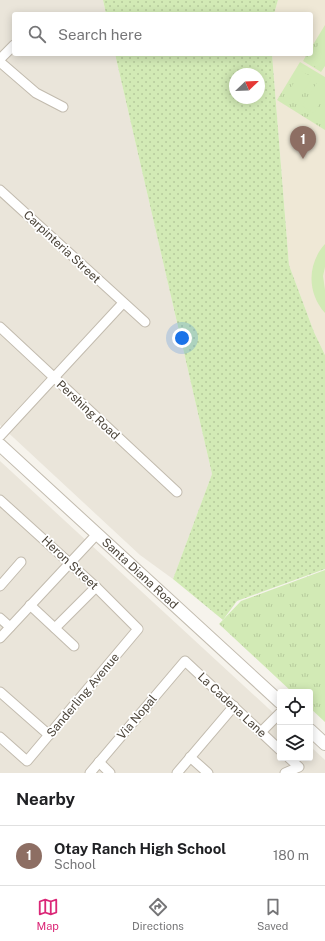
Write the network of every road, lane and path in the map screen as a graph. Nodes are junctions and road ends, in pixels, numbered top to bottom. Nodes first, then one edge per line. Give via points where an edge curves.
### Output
1 (12, 47) edge
2 (0, 60) edge
3 (63, 107) dead end
4 (0, 190) edge
5 (123, 303) junction
6 (145, 322) dead end
7 (0, 327) edge
8 (54, 378) junction
9 (0, 436) edge
10 (0, 445) edge
11 (177, 492) dead end
12 (0, 500) edge
13 (97, 534) junction
14 (21, 562) dead end
15 (70, 563) junction
16 (0, 586) edge
17 (96, 587) junction
18 (30, 605) junction
19 (0, 618) edge
20 (10, 627) junction
21 (55, 628) junction
22 (138, 630) joint
23 (0, 638) edge
24 (74, 646) dead end
25 (185, 661) joint
26 (0, 692) edge
27 (277, 699) edge
28 (234, 706) junction
29 (277, 716) edge
30 (261, 732) junction
31 (313, 733) edge
32 (49, 735) junction
33 (0, 737) edge
34 (325, 744) edge
35 (277, 747) edge
36 (190, 757) junction
37 (292, 761) edge
38 (99, 762) junction
39 (90, 773) edge
40 (110, 773) edge
41 (177, 773) edge
42 (208, 773) edge
43 (286, 773) edge

1 - 2 street
2 - 3 street via 36,93
4 - 5 street, Carpinteria Street
5 - 6 street, Carpinteria Street
5 - 8 street
7 - 8 street, Pershing Road
8 - 9 street
8 - 11 street, Pershing Road
10 - 13 street, Santa Diana Road
12 - 15 street, Heron Street
13 - 15 street
13 - 27 street, Santa Diana Road
14 - 16 street
15 - 17 street, Heron Street
15 - 18 street
17 - 21 street
17 - 22 street, Heron Street
18 - 20 street
18 - 21 street
19 - 20 street
20 - 23 street
21 - 24 street
22 - 32 street, Sanderling Avenue
25 - 28 street, La Cadena Lane
25 - 38 street, Via Nopal
26 - 32 street
28 - 30 street, La Cadena Lane
28 - 36 street
29 - 30 street
30 - 35 street, La Cadena Lane
31 - 34 street
32 - 33 street, Sanderling Avenue via 27,761
36 - 41 street
36 - 42 street
37 - 43 street via 299,767
38 - 39 street, Via Nopal
38 - 40 street

